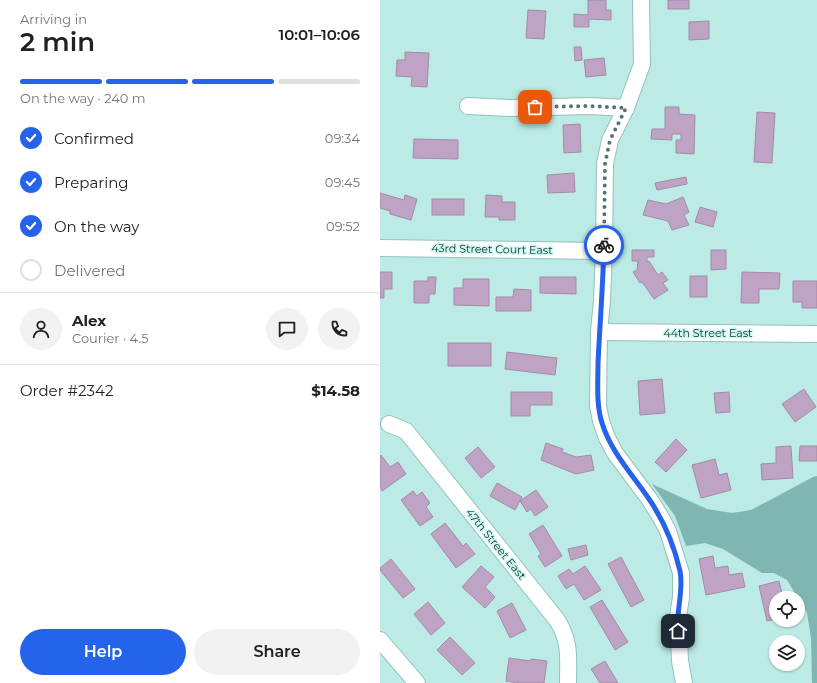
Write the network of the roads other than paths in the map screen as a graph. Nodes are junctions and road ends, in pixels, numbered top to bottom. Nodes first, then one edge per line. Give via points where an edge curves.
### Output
1 (641, 0) edge
2 (468, 106) dead end
3 (626, 108) junction
4 (380, 248) edge
5 (604, 251) junction
6 (599, 332) junction
7 (817, 334) edge
8 (389, 424) dead end
9 (380, 640) edge
10 (417, 683) edge
11 (568, 683) edge
12 (684, 683) edge

1 - 3 street via 642,64
2 - 3 street
3 - 5 street via 610,140 605,164
4 - 5 street, 43rd Street Court East
5 - 6 street
6 - 7 street, 44th Street East
6 - 12 street via 598,406 601,421 615,453 650,500 668,531 680,573 678,617
8 - 11 street, 47th Street East via 406,431 557,620 567,643
9 - 10 street

